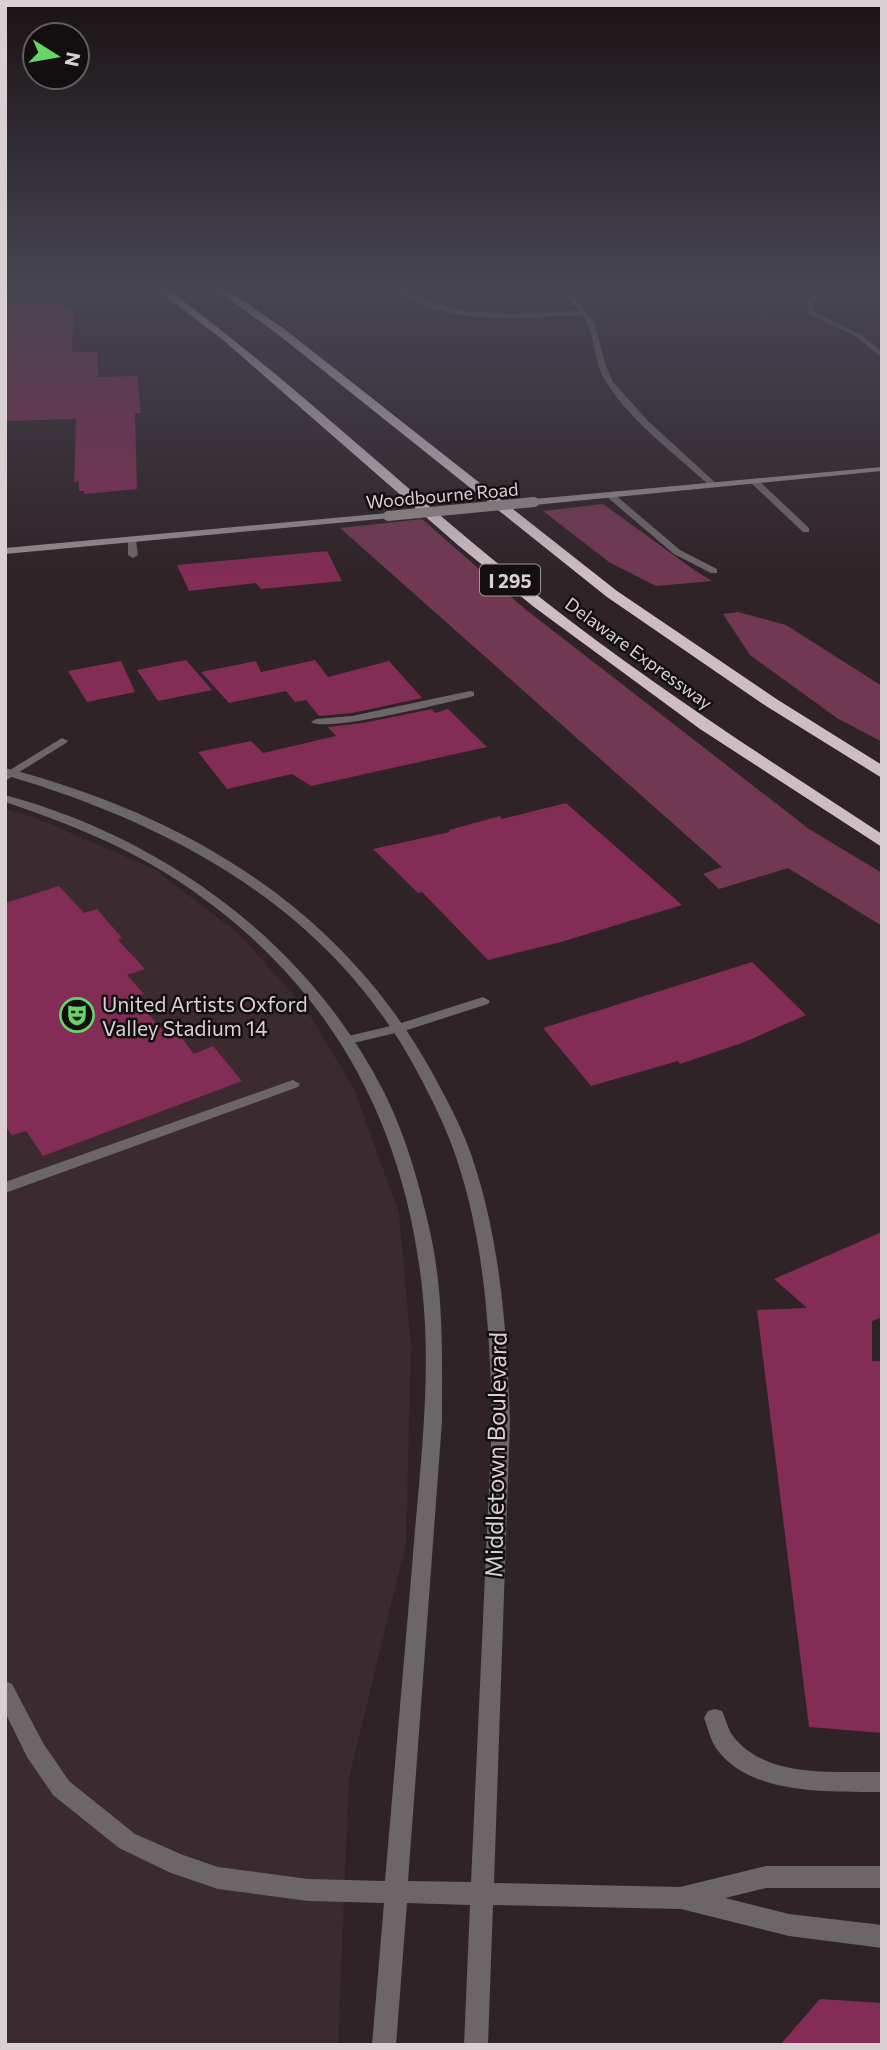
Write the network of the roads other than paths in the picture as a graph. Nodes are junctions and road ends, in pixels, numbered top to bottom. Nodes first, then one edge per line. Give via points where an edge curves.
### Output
1 (281, 385) edge
2 (348, 385) edge
3 (612, 385) edge
4 (882, 469) edge
5 (754, 481) junction
6 (715, 485) junction
7 (610, 495) junction
8 (806, 530) dead end
9 (132, 540) junction
10 (5, 551) edge
11 (133, 555) dead end
12 (714, 571) dead end
13 (470, 694) dead end
14 (316, 722) dead end
15 (62, 741) dead end
16 (882, 773) edge
17 (8, 774) edge
18 (5, 798) edge
19 (882, 842) edge
20 (483, 1002) dead end
21 (399, 1028) junction
22 (349, 1040) junction
23 (293, 1084) dead end
24 (5, 1188) edge
25 (5, 1690) edge
26 (715, 1718) dead end
27 (882, 1782) edge
28 (882, 1877) edge
29 (395, 1890) junction
30 (482, 1892) junction
31 (681, 1898) junction
32 (882, 1937) edge
33 (384, 2045) edge
34 (476, 2045) edge

1 - 19 highway, Delaware Expressway / I 295 via 549,611 706,726
2 - 16 highway, Delaware Expressway / I 295 via 601,586
3 - 6 street
4 - 5 main road, Woodbourne Road
5 - 6 main road, Woodbourne Road
5 - 8 street
6 - 7 main road, Woodbourne Road
7 - 9 main road, Woodbourne Road, bridge
7 - 12 street via 677,552
9 - 10 main road, Woodbourne Road
9 - 11 street
13 - 14 street
15 - 17 street
17 - 21 street, Middletown Boulevard via 91,799 164,830 258,887 334,947
18 - 22 street via 99,832 214,899 288,963
20 - 21 street
21 - 22 street
21 - 30 street, Middletown Boulevard via 453,1125 492,1279 499,1347 501,1422
22 - 29 street via 394,1126 427,1262 433,1321 432,1421
23 - 24 street
25 - 29 street via 35,1750 61,1788 127,1841 218,1878 308,1890
26 - 27 street via 723,1741 742,1761 765,1771 803,1779
28 - 31 street via 766,1877
29 - 30 street
29 - 33 street
30 - 31 street
30 - 34 street, Middletown Boulevard
31 - 32 street via 789,1925

